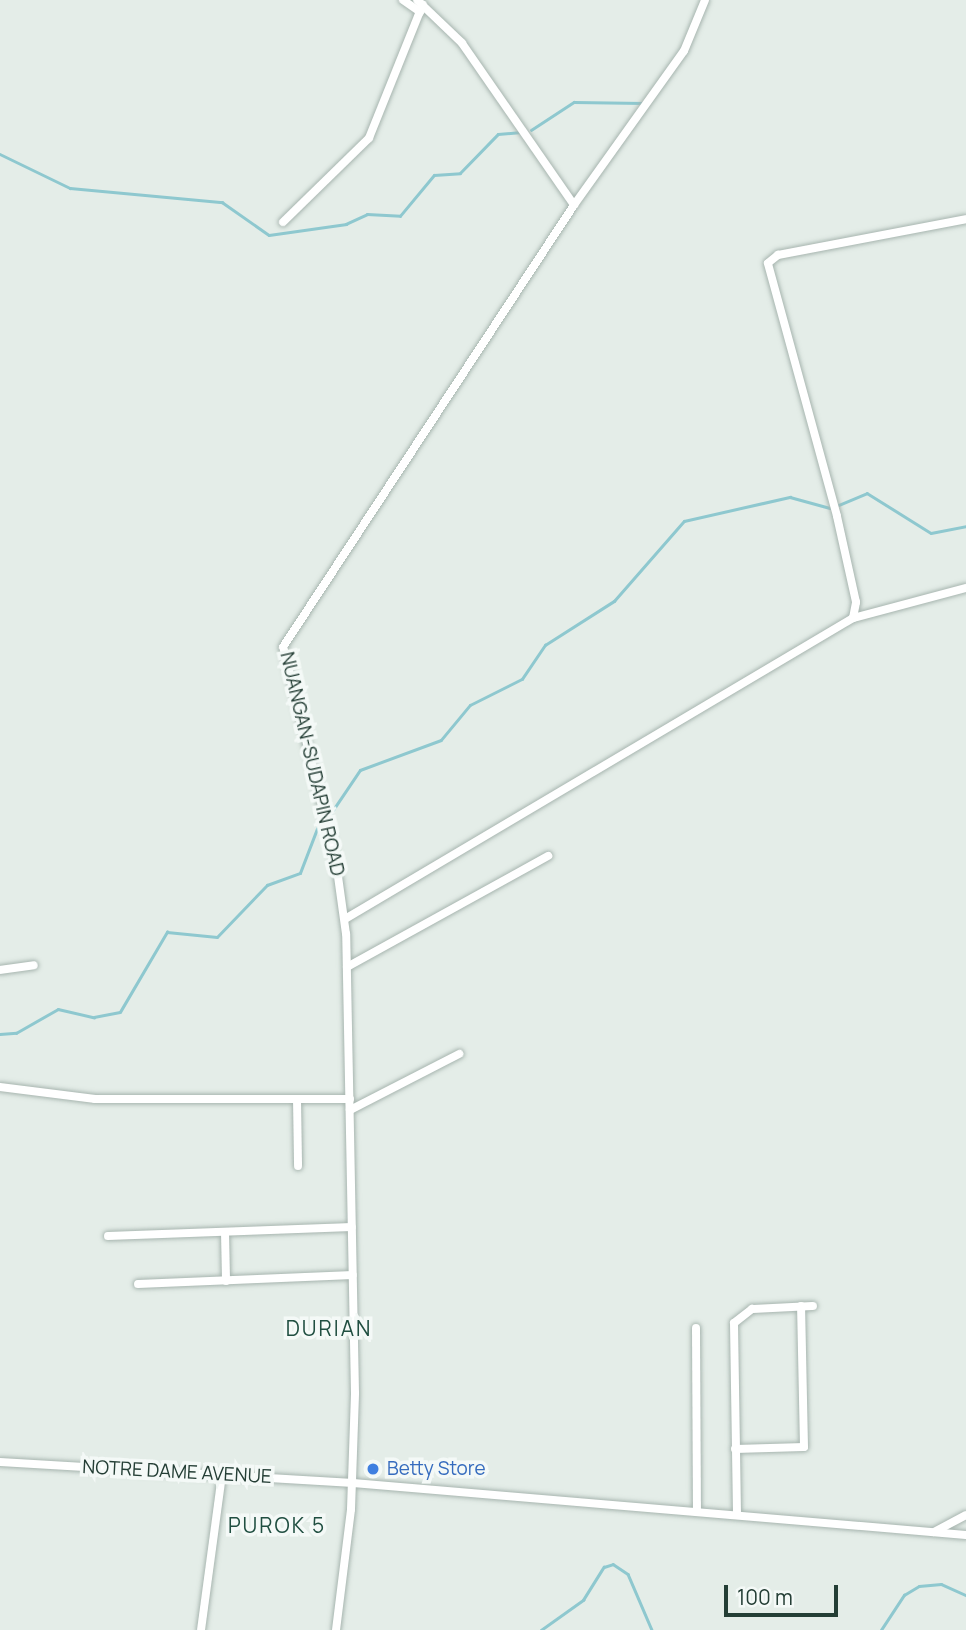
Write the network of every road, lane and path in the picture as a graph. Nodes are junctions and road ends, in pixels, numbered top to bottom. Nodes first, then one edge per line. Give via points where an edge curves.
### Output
1 (403, 0) edge
2 (705, 0) edge
3 (420, 5) edge
4 (574, 205) junction
5 (966, 219) edge
6 (283, 222) dead end
7 (966, 588) edge
8 (853, 618) junction
9 (548, 856) dead end
10 (345, 919) junction
11 (34, 965) dead end
12 (347, 967) junction
13 (0, 970) edge
14 (459, 1054) dead end
15 (0, 1087) edge
16 (350, 1099) junction
17 (297, 1100) junction
18 (350, 1110) junction
19 (298, 1166) dead end
20 (352, 1227) junction
21 (225, 1232) junction
22 (108, 1236) dead end
23 (353, 1275) junction
24 (226, 1281) junction
25 (138, 1284) dead end
26 (802, 1306) junction
27 (813, 1306) dead end
28 (696, 1328) dead end
29 (735, 1449) junction
30 (0, 1462) edge
31 (222, 1475) junction
32 (353, 1483) junction
33 (697, 1511) junction
34 (737, 1514) junction
35 (966, 1515) edge
36 (934, 1532) junction
37 (966, 1535) edge
38 (201, 1630) edge
39 (336, 1630) edge

1 - 3 street
2 - 4 street, NUANGAN-SUDAPIN ROAD via 684,51
3 - 4 street via 462,43
3 - 6 street via 369,138
4 - 10 street, NUANGAN-SUDAPIN ROAD via 538,268 285,637 286,667
5 - 8 street via 778,255 768,262 837,516 856,602
7 - 8 street
8 - 10 street
9 - 12 street
10 - 12 street, NUANGAN-SUDAPIN ROAD
11 - 13 street
12 - 16 street, NUANGAN-SUDAPIN ROAD
14 - 18 street
15 - 17 street via 95,1099
16 - 17 street
16 - 18 street, NUANGAN-SUDAPIN ROAD
17 - 19 street
18 - 20 street, NUANGAN-SUDAPIN ROAD
20 - 21 street
20 - 23 street, NUANGAN-SUDAPIN ROAD
21 - 22 street
21 - 24 street
23 - 24 street
23 - 32 street, NUANGAN-SUDAPIN ROAD
24 - 25 street
26 - 27 street
26 - 29 street via 752,1309 734,1323
26 - 29 street via 804,1447
28 - 33 street
29 - 34 street
30 - 31 street, NOTRE DAME AVENUE
31 - 32 street, NOTRE DAME AVENUE
31 - 38 street
32 - 33 street, NOTRE DAME AVENUE
32 - 39 street, NUANGAN-SUDAPIN ROAD
33 - 34 street, NOTRE DAME AVENUE
34 - 36 street, NOTRE DAME AVENUE
35 - 36 street
36 - 37 street, NOTRE DAME AVENUE

